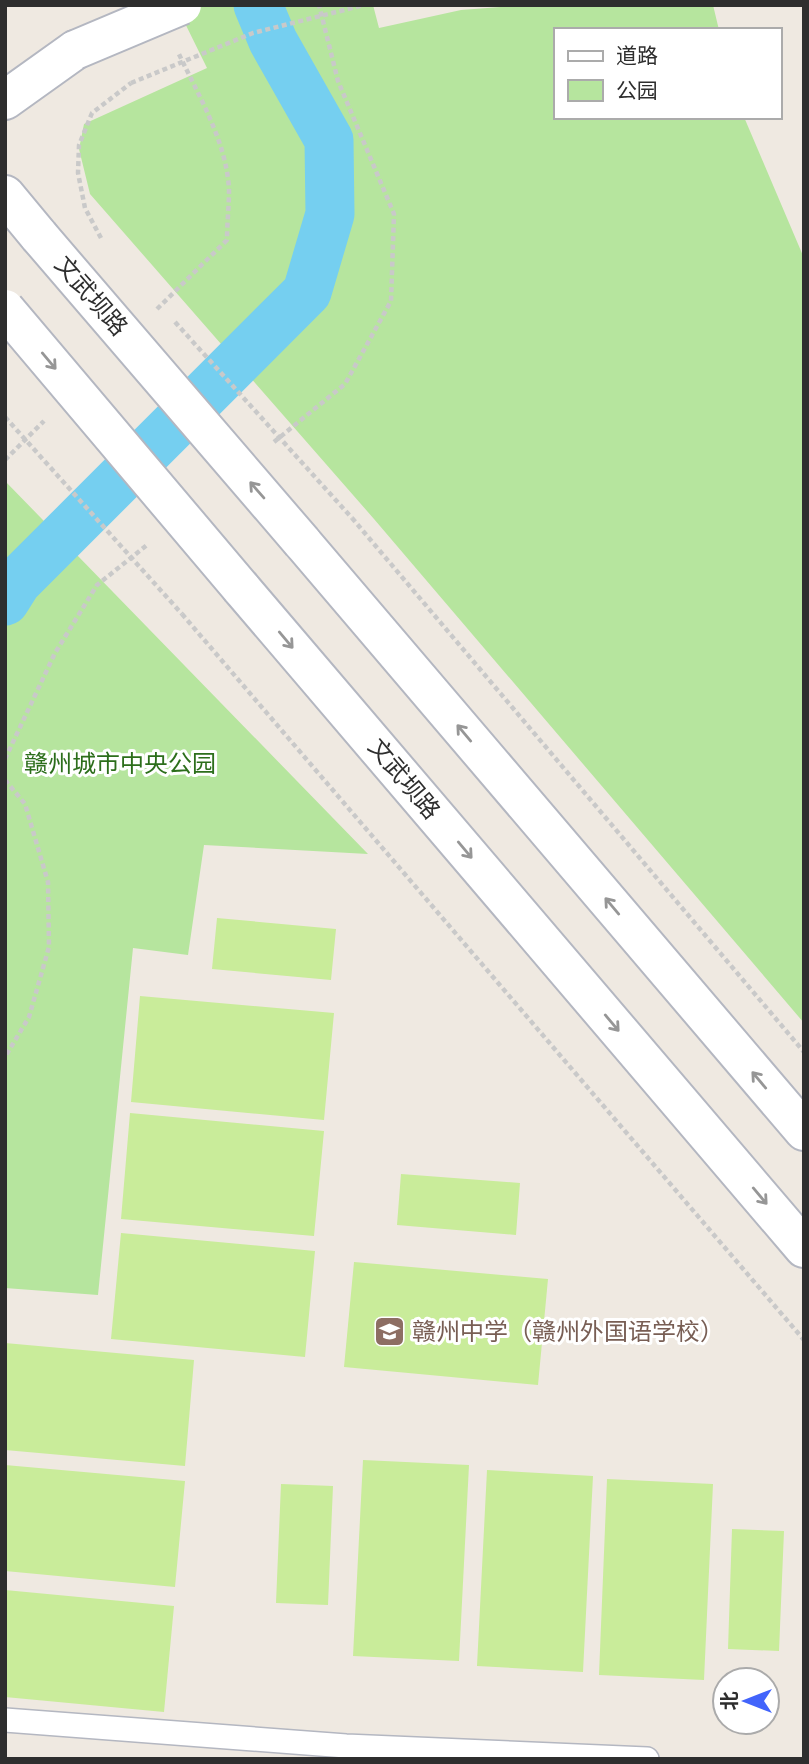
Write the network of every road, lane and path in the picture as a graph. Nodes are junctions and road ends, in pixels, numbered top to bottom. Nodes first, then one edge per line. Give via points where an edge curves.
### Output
1 (182, 5) edge
2 (319, 5) edge
3 (364, 5) edge
4 (173, 42) dead end
5 (5, 100) edge
6 (5, 195) edge
7 (104, 244) dead end
8 (159, 305) dead end
9 (5, 309) edge
10 (150, 316) dead end
11 (53, 412) dead end
12 (5, 417) edge
13 (270, 445) dead end
14 (5, 460) edge
15 (151, 542) dead end
16 (5, 760) edge
17 (5, 780) edge
18 (804, 1052) edge
19 (5, 1057) edge
20 (804, 1132) edge
21 (804, 1248) edge
22 (804, 1340) edge
23 (5, 1720) edge
24 (345, 1752) edge
25 (647, 1759) edge

1 - 5 main road, bridge via 75,50
2 - 13 path via 338,81 394,214 391,301 345,384
3 - 7 path, bridge via 253,33 131,83 92,113 79,145 78,173 85,208
4 - 10 path via 223,154 229,189 227,240
20 -> 6 main road, 文武坝路, bridge
8 - 18 path, bridge via 352,518
9 -> 21 main road, 文武坝路, bridge
11 - 14 path
12 - 22 path, bridge via 183,614
15 - 16 path via 97,586 55,653
17 - 19 path via 25,804 48,882 50,947 29,1017
23 - 24 lane
24 - 25 lane

